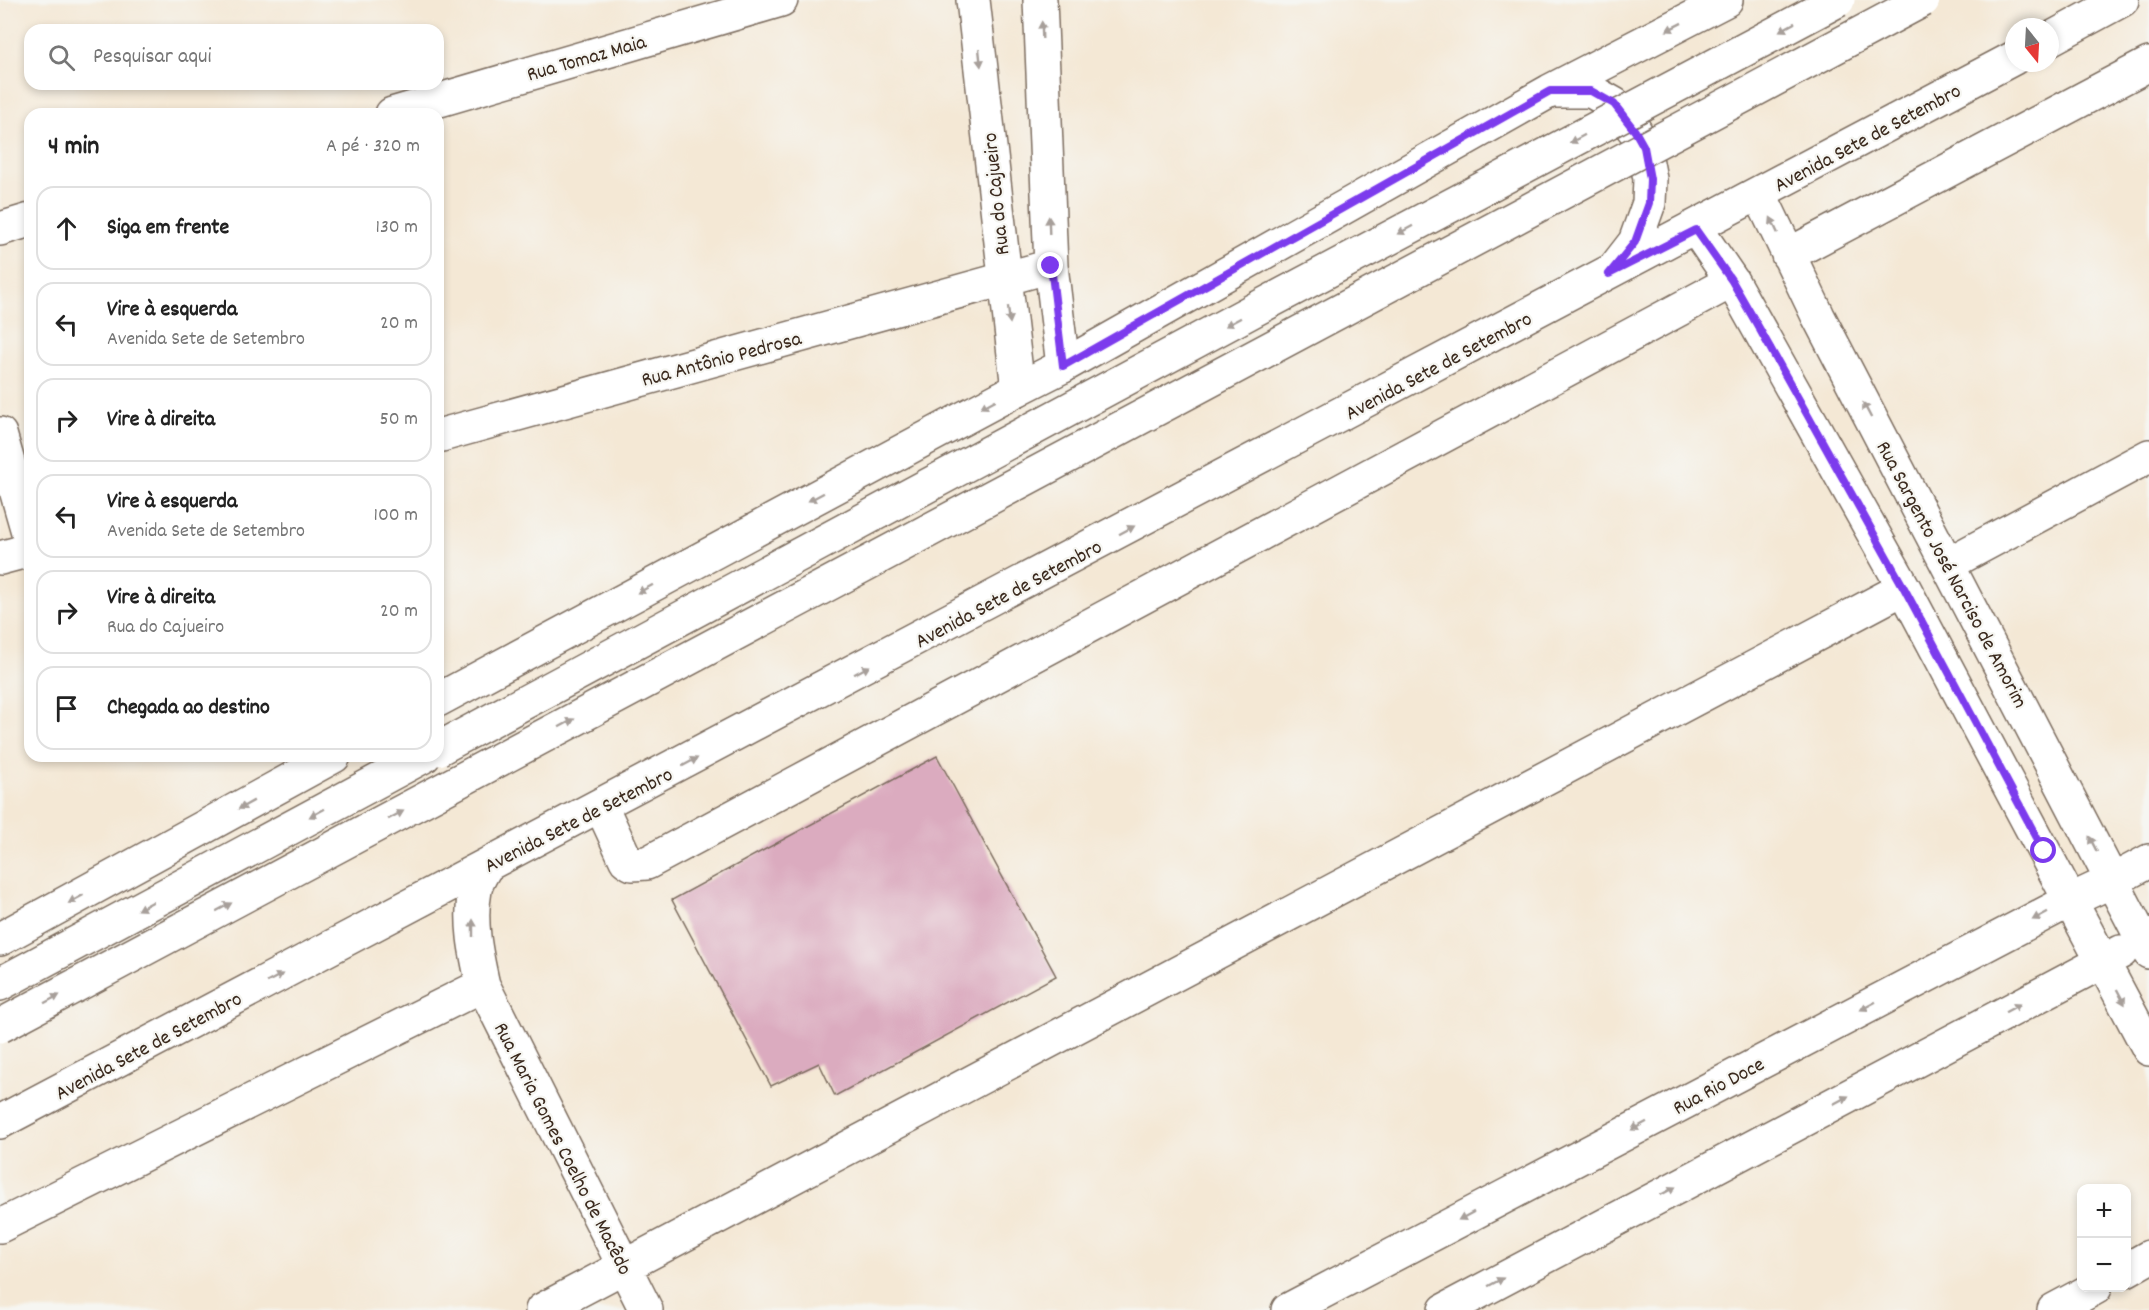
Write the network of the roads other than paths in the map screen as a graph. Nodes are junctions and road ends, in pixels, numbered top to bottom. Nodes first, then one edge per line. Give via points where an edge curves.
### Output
1 (781, 0) edge
2 (973, 0) edge
3 (1040, 0) edge
4 (1726, 0) edge
5 (1838, 0) edge
6 (1923, 0) edge
7 (2122, 0) edge
8 (2059, 34) edge
9 (2005, 63) edge
10 (2149, 64) edge
11 (1550, 91) junction
12 (412, 108) edge
13 (1760, 195) junction
14 (24, 222) edge
15 (0, 229) edge
16 (1696, 230) junction
17 (1788, 255) junction
18 (1051, 266) junction
19 (1609, 274) junction
20 (1005, 279) junction
21 (1732, 281) junction
22 (1063, 366) junction
23 (1018, 389) junction
24 (0, 434) edge
25 (444, 434) edge
26 (2149, 456) edge
27 (24, 518) edge
28 (24, 552) edge
29 (0, 558) edge
30 (1948, 564) junction
31 (1904, 588) junction
32 (444, 697) edge
33 (444, 745) edge
34 (323, 762) edge
35 (413, 762) edge
36 (602, 808) junction
37 (2149, 861) edge
38 (485, 868) junction
39 (2112, 881) junction
40 (2069, 901) junction
41 (0, 939) edge
42 (2147, 944) edge
43 (2102, 961) junction
44 (0, 984) edge
45 (483, 986) junction
46 (0, 1026) edge
47 (2149, 1049) edge
48 (0, 1122) edge
49 (0, 1226) edge
50 (2149, 1257) edge
51 (623, 1267) junction
52 (2131, 1268) edge
53 (2086, 1292) edge
54 (542, 1310) edge
55 (646, 1310) edge
56 (1288, 1310) edge
57 (1444, 1310) edge
58 (2054, 1310) edge

1 - 12 main road, Rua Tomaz Maia
2 -> 20 main road, Rua do Cajueiro
18 -> 3 main road
4 -> 11 main road
5 -> 33 main road, bridge
46 -> 6 main road, bridge
7 - 8 main road
9 - 13 main road, Avenida Sete de Setembro
10 - 17 main road
11 - 19 main road via 1591,91 1614,104 1644,147 1650,179 1649,203 1635,242
11 - 22 main road
13 - 16 main road, Avenida Sete de Setembro
17 -> 13 main road, Rua Sargento José Narciso de Amorim
14 - 15 main road
16 - 19 main road, Avenida Sete de Setembro
16 - 21 main road
30 -> 17 main road, Rua Sargento José Narciso de Amorim
18 - 20 main road, Rua Antônio Pedrosa
18 - 22 main road
36 -> 19 main road, Avenida Sete de Setembro
20 -> 23 main road, Rua do Cajueiro
20 - 25 main road, Rua Antônio Pedrosa
21 - 31 main road
21 - 36 main road via 656,859 638,864 626,860
22 - 23 main road
23 -> 32 main road
24 - 27 main road
26 - 30 main road
28 - 29 main road
39 -> 30 main road, Rua Sargento José Narciso de Amorim
31 - 40 main road
31 - 51 main road
34 -> 41 main road
35 -> 44 main road
36 - 38 main road, Avenida Sete de Setembro
37 - 39 main road, Rua Rio Doce
45 -> 38 main road, Rua Maria Gomes Coelho de Macêdo via 473,938 473,911 475,888
48 -> 38 main road, Avenida Sete de Setembro
39 - 40 main road, Rua Rio Doce
39 - 42 main road, Rua Sargento José Narciso de Amorim
40 - 43 main road
40 -> 56 main road, Rua Rio Doce
42 - 43 main road
43 -> 47 main road
57 -> 43 main road
45 - 49 main road
45 - 51 main road, Rua Maria Gomes Coelho de Macêdo
50 - 52 main road
51 - 54 main road
51 - 55 main road, Rua Maria Gomes Coelho de Macêdo
53 - 58 main road

